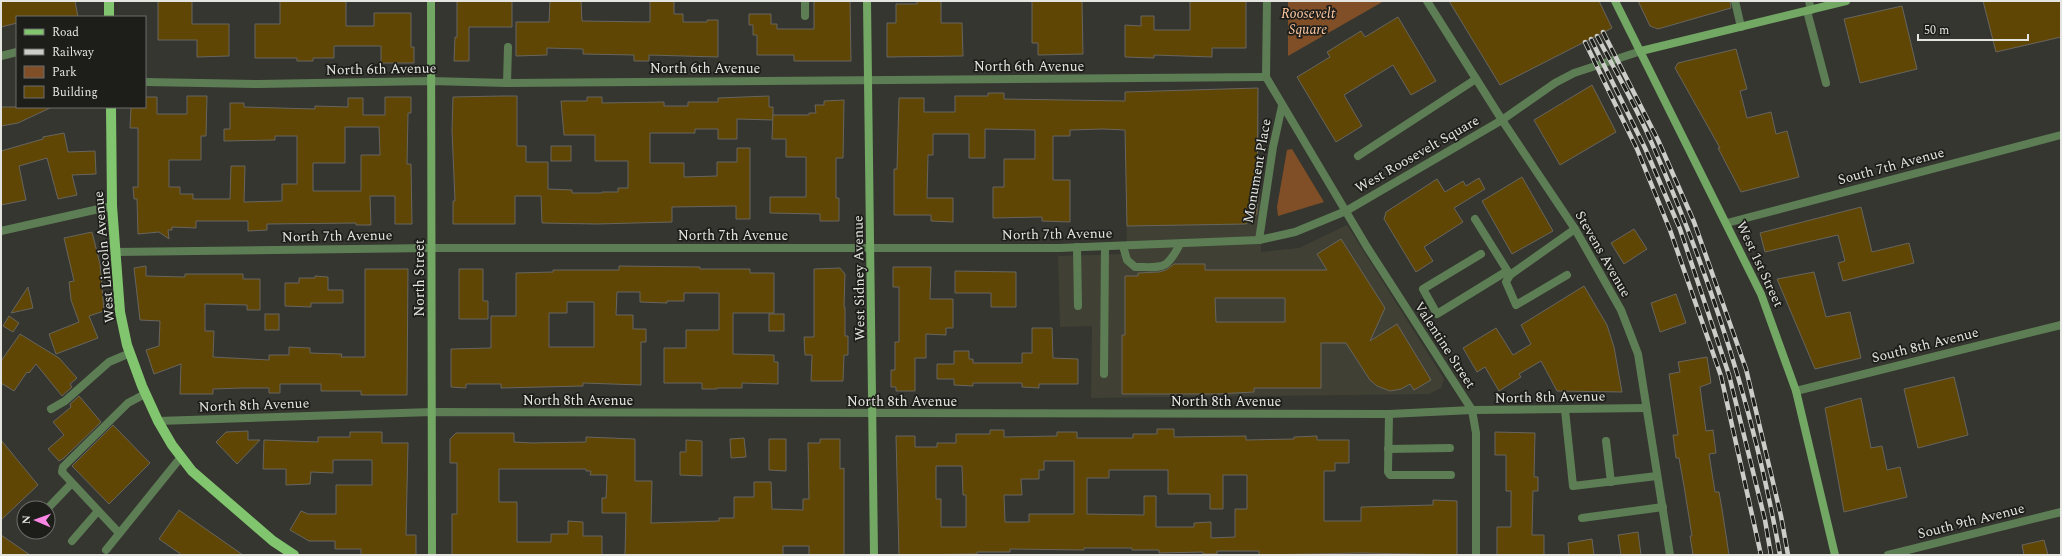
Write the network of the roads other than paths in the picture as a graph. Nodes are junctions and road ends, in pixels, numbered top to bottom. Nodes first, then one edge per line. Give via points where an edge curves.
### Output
1 (109, 1) edge
2 (431, 1) edge
3 (805, 1) edge
4 (867, 1) edge
5 (1267, 1) edge
6 (1427, 1) edge
7 (1615, 1) edge
8 (1735, 1) edge
9 (1809, 1) edge
10 (1846, 1) edge
11 (1809, 10) junction
12 (109, 16) edge
13 (805, 16) dead end
14 (1741, 27) junction
15 (508, 47) dead end
16 (1641, 51) junction
17 (16, 52) edge
18 (1, 56) edge
19 (1266, 77) junction
20 (1476, 79) junction
21 (868, 80) junction
22 (431, 81) junction
23 (146, 82) edge
24 (507, 83) junction
25 (1826, 83) dead end
26 (1282, 106) junction
27 (111, 108) edge
28 (1502, 120) junction
29 (2061, 135) edge
30 (1358, 156) dead end
31 (112, 206) junction
32 (1346, 211) junction
33 (1475, 219) dead end
34 (1727, 222) junction
35 (1575, 229) junction
36 (1, 231) edge
37 (1259, 240) junction
38 (1180, 244) junction
39 (1105, 246) junction
40 (1123, 246) junction
41 (1077, 247) junction
42 (432, 248) junction
43 (872, 248) junction
44 (115, 252) junction
45 (1481, 254) dead end
46 (1508, 273) junction
47 (1567, 275) dead end
48 (1078, 306) dead end
49 (2061, 325) edge
50 (130, 353) junction
51 (1104, 374) dead end
52 (1796, 391) junction
53 (145, 394) junction
54 (1646, 408) junction
55 (51, 409) dead end
56 (1472, 410) junction
57 (1565, 410) junction
58 (432, 412) junction
59 (873, 414) junction
60 (1389, 414) junction
61 (158, 421) junction
62 (1606, 441) dead end
63 (1450, 448) dead end
64 (1388, 449) junction
65 (181, 457) junction
66 (1451, 475) dead end
67 (1657, 476) junction
68 (1611, 482) junction
69 (71, 484) junction
70 (56, 500) edge
71 (1663, 507) junction
72 (98, 511) junction
73 (2061, 512) edge
74 (1582, 518) dead end
75 (119, 533) junction
76 (72, 541) dead end
77 (106, 550) dead end
78 (294, 555) edge
79 (432, 555) edge
80 (874, 555) edge
81 (1476, 555) edge
82 (1670, 555) edge
83 (1835, 555) edge
84 (1888, 555) edge

1 - 12 main road
2 - 22 street, North Street
3 - 13 street
4 - 21 street, West Sidney Avenue
5 - 19 street
6 - 20 street, Stevens Avenue
7 - 16 street, West 1st Street
8 - 14 street
9 - 11 street
10 - 11 street
11 - 14 street
11 - 25 street
14 - 16 street
15 - 24 street
16 - 28 street, West Roosevelt Square via 1586,69 1555,83
16 - 34 street, West 1st Street
17 - 18 street
19 - 21 street, North 6th Avenue
19 - 26 street, Valentine Street
20 - 28 street, Stevens Avenue
20 - 30 street
21 - 24 street, North 6th Avenue
21 - 43 street, West Sidney Avenue
22 - 23 street, North 6th Avenue via 258,84
22 - 24 street, North 6th Avenue
22 - 42 street, North Street
26 - 32 street, Valentine Street
26 - 37 street, Monument Place
27 - 31 main road, West Lincoln Avenue
28 - 32 street, West Roosevelt Square
28 - 35 street, Stevens Avenue
29 - 34 street, South 7th Avenue
31 - 36 street
31 - 44 main road, West Lincoln Avenue
32 - 37 street, North 7th Avenue via 1295,232
32 - 56 street, Valentine Street
33 - 46 street
34 - 52 street, West 1st Street via 1762,294
35 - 46 street
35 - 54 street, Stevens Avenue via 1621,310 1638,354
37 - 38 street, North 7th Avenue
38 - 40 street, North 7th Avenue
38 - 40 street via 1172,261 1163,267 1135,267 1127,260
39 - 40 street, North 7th Avenue
39 - 41 street, North 7th Avenue
39 - 51 street
41 - 43 street, North 7th Avenue
41 - 48 street
42 - 43 street, North 7th Avenue
42 - 44 street, North 7th Avenue
42 - 58 street, North Street
43 - 59 street, West Sidney Avenue
44 - 50 main road, West Lincoln Avenue via 120,312
45 - 46 street via 1423,289 1437,314
46 - 47 street via 1506,282 1516,305
49 - 52 street, South 8th Avenue
50 - 53 main road, West Lincoln Avenue
50 - 55 street via 109,362 65,401
52 - 83 street, West 1st Street
53 - 61 main road, West Lincoln Avenue
53 - 69 street via 128,403 63,468 62,474
54 - 57 street, North 8th Avenue
54 - 67 street, Stevens Avenue
56 - 57 street, North 8th Avenue
56 - 60 street, North 8th Avenue
56 - 81 street, Valentine Street via 1476,433
57 - 68 street via 1573,486
58 - 59 street, North 8th Avenue
58 - 61 street, North 8th Avenue
58 - 79 street, North Street
59 - 60 street, North 8th Avenue
59 - 80 street, West Sidney Avenue
60 - 64 street
61 - 65 main road, West Lincoln Avenue
62 - 68 street
63 - 64 street
64 - 66 street via 1390,475
65 - 75 street
65 - 78 main road, West Lincoln Avenue via 198,476 273,541
67 - 68 street
67 - 71 street, Stevens Avenue
69 - 70 street
69 - 72 street
71 - 74 street
71 - 82 street, Stevens Avenue
72 - 75 street
72 - 76 street
73 - 84 street, South 9th Avenue
75 - 77 street

